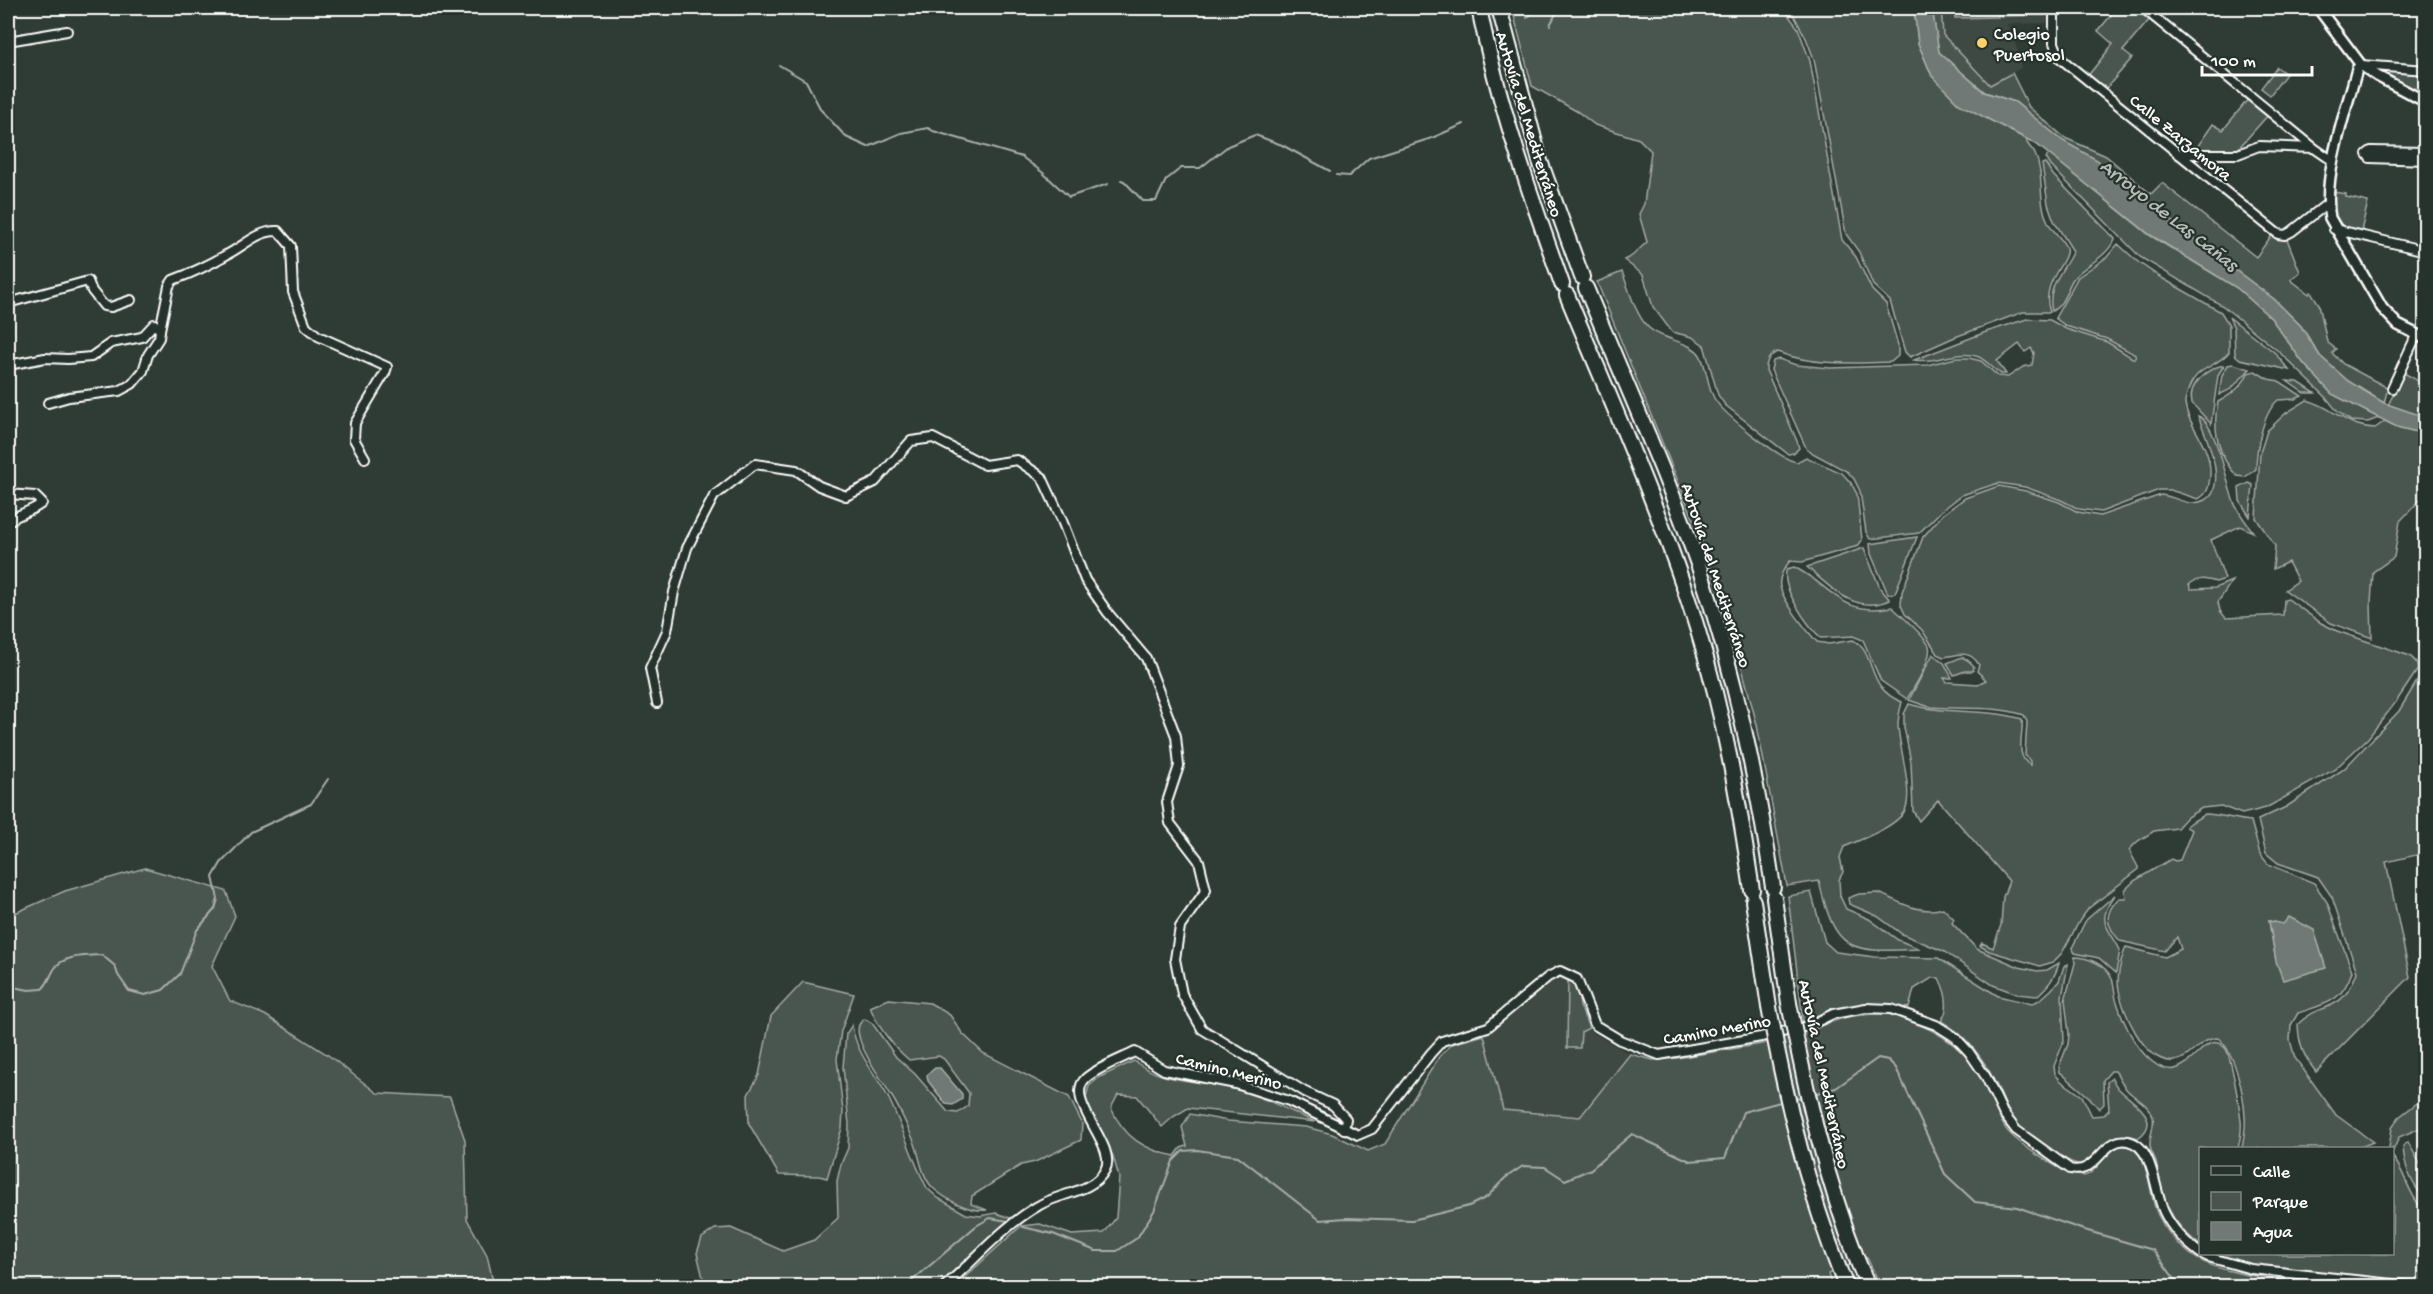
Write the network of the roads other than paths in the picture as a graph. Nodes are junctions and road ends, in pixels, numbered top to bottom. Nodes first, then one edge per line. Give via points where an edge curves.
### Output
1 (1479, 8) edge
2 (1499, 8) edge
3 (2054, 8) edge
4 (2143, 8) edge
5 (2318, 8) edge
6 (67, 32) dead end
7 (8, 41) edge
8 (2361, 65) junction
9 (2426, 70) edge
10 (2426, 102) edge
11 (2314, 148) junction
12 (2426, 152) edge
13 (2178, 154) junction
14 (2426, 160) edge
15 (2333, 161) junction
16 (2327, 204) junction
17 (2334, 229) junction
18 (2426, 252) edge
19 (131, 300) dead end
20 (8, 303) edge
21 (160, 330) junction
22 (2421, 337) edge
23 (8, 365) edge
24 (2392, 388) dead end
25 (48, 404) dead end
26 (365, 458) dead end
27 (8, 494) edge
28 (8, 522) edge
29 (657, 703) dead end
30 (1344, 1129) junction
31 (2199, 1252) edge
32 (2204, 1255) edge
33 (945, 1287) edge
34 (1846, 1287) edge
35 (1868, 1287) edge
36 (2412, 1287) edge

1 - 34 highway, Autovía del Mediterráneo, bridge via 1518,157 1564,290 1649,494 1698,632 1729,752 1769,1007 1797,1145
2 - 35 highway, Autovía del Mediterráneo, bridge via 1540,161 1584,282 1670,490 1712,608 1746,735 1789,1003 1817,1140
3 - 13 street, Calle Zarzamora via 2054,44 2060,58
4 - 11 street
5 - 8 street
6 - 7 street
8 - 9 street
8 - 10 street
8 - 15 street
11 - 13 street via 2259,146 2238,154
11 - 15 street
12 - 14 street via 2367,154 2370,158
13 - 16 street, Calle Zarzamora via 2281,236
15 - 16 street
16 - 17 street
17 - 18 street
17 - 22 street via 2382,308 2398,325
19 - 20 street via 104,306 88,281
21 - 23 street via 154,324 142,337 111,343 91,357 45,358
21 - 25 street via 143,371 132,384 119,391 69,397
21 - 26 street via 173,280 260,235 278,231 291,246 293,292 306,326 318,336 387,367 355,423 354,439
22 - 24 street
27 - 28 street via 35,496 42,503
29 - 30 street via 650,668 667,631 687,548 714,496 755,464 796,470 819,486 846,496 874,482 911,441 933,438 985,465 1017,460 1042,477 1085,580 1146,658 1176,736 1179,766 1167,802 1170,823 1199,861 1206,890 1180,927 1175,958 1182,994 1202,1029 1305,1092 1333,1104 1346,1119
30 - 31 street, Camino Merino via 1358,1135 1372,1129 1442,1041 1488,1027 1560,971 1577,979 1595,1025 1659,1055 1808,1026 1833,1014 1866,1008 1891,1010 1936,1025 1955,1037 1986,1077 2016,1130 2070,1169 2079,1172 2089,1168 2120,1141 2142,1148 2148,1156 2164,1212 2188,1244
30 - 33 street, Camino Merino via 1289,1101 1236,1084 1164,1070 1135,1052 1085,1078 1080,1088 1081,1101 1107,1156 1107,1169 1097,1181 1038,1205
32 - 36 street, Camino Merino via 2251,1269

